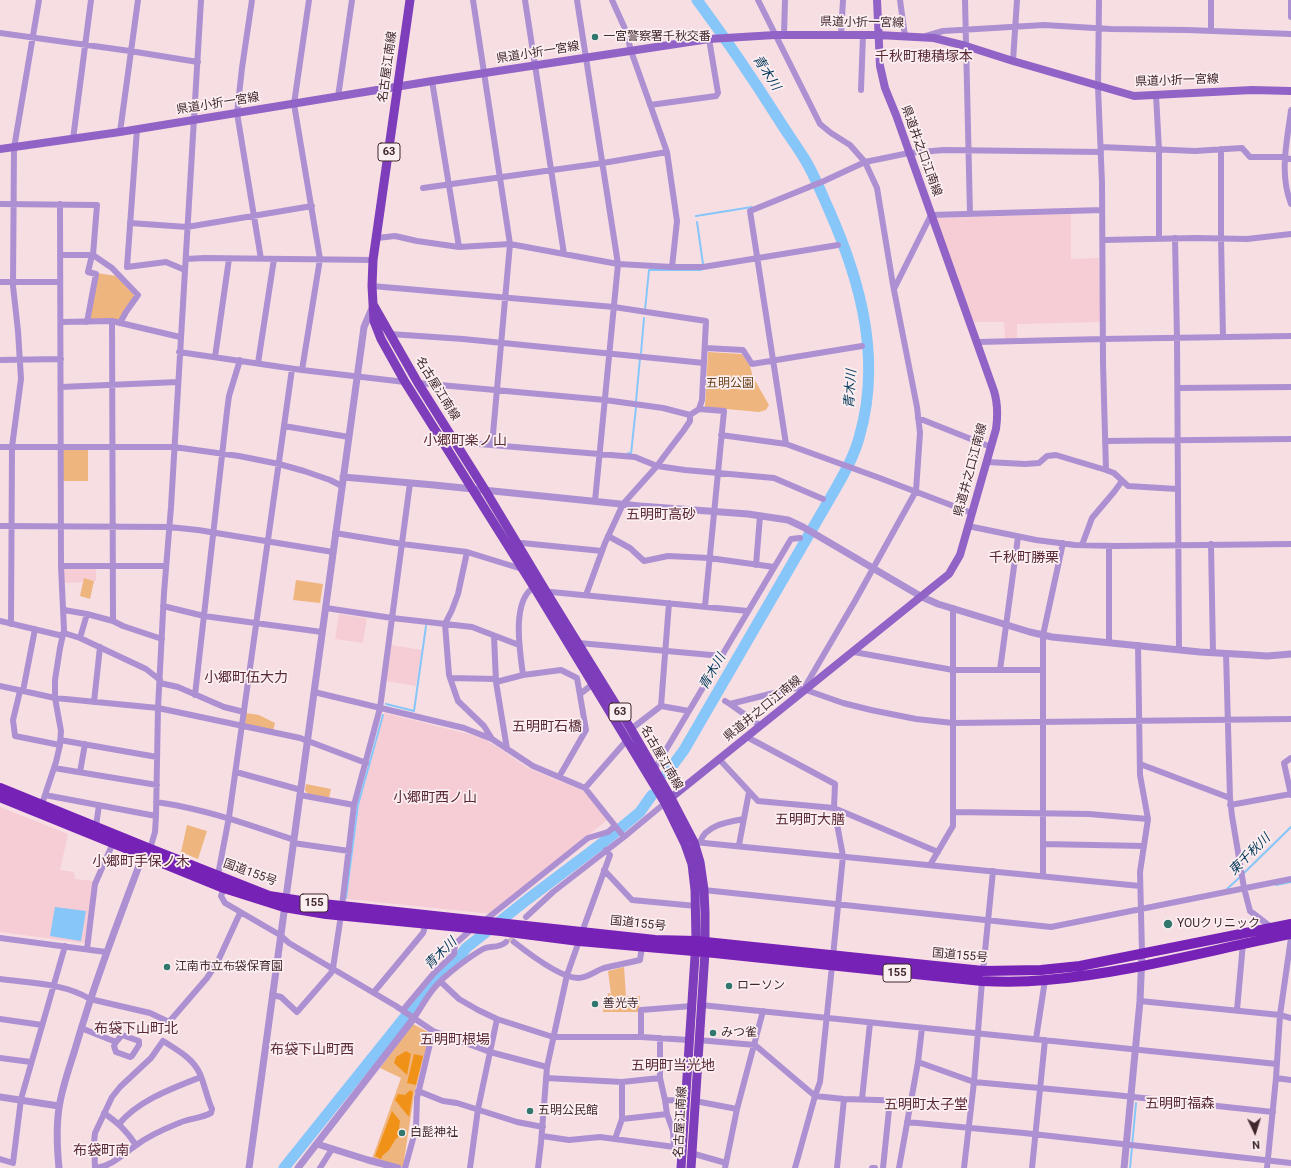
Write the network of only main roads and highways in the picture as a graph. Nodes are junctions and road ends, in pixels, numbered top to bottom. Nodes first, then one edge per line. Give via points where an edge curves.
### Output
1 (410, 0) edge
2 (877, 0) edge
3 (878, 35) junction
4 (398, 87) junction
5 (1291, 91) edge
6 (0, 149) edge
7 (373, 305) junction
8 (0, 788) edge
9 (0, 797) edge
10 (668, 800) junction
11 (146, 852) junction
12 (285, 903) junction
13 (341, 910) junction
14 (1291, 924) edge
15 (480, 925) junction
16 (1291, 934) edge
17 (581, 936) junction
18 (700, 947) junction
19 (983, 976) junction
20 (690, 1101) junction
21 (681, 1168) edge
22 (691, 1168) edge

1 - 4 main road, 名古屋江南線 / 63
2 - 3 main road, 県道井之口江南線
3 - 4 main road, 県道小折一宮線 via 779,35 712,39
3 - 5 main road, 県道小折一宮線 via 934,38 1134,96 1252,90
3 - 10 main road, 県道井之口江南線 via 881,77 998,403 996,429 987,462 960,555 949,574
4 - 6 main road, 県道小折一宮線
4 - 7 main road, 名古屋江南線 / 63 via 373,260
7 - 10 main road, 名古屋江南線 / 63 via 418,383 631,729
7 - 10 main road, 名古屋江南線 / 63 via 374,321 381,339 405,382 627,740
8 - 11 highway, 国道155号 / 155 via 44,800
9 - 11 highway, 国道155号 / 155 via 113,843
10 - 18 main road, 名古屋江南線 / 63 via 692,864
10 - 18 main road, 名古屋江南線 / 63 via 697,842 704,890
11 - 12 highway, 国道155号 / 155 via 218,875
11 - 12 highway, 国道155号 / 155 via 242,895
12 - 13 highway, 国道155号 / 155
13 - 15 highway, 国道155号 / 155
13 - 15 highway, 国道155号 / 155 via 426,924
14 - 19 highway, 国道155号 / 155 via 1080,966
15 - 17 highway, 国道155号 / 155 via 501,931
15 - 17 highway, 国道155号 / 155 via 509,924
16 - 19 highway, 国道155号 / 155 via 1082,976 1006,982
17 - 18 highway, 国道155号 / 155 via 655,940
17 - 18 highway, 国道155号 / 155 via 642,947
18 - 19 highway, 国道155号 / 155
18 - 20 main road, 名古屋江南線 / 63
20 - 21 main road, 名古屋江南線 / 63 via 678,1148
20 - 22 main road, 名古屋江南線 / 63

